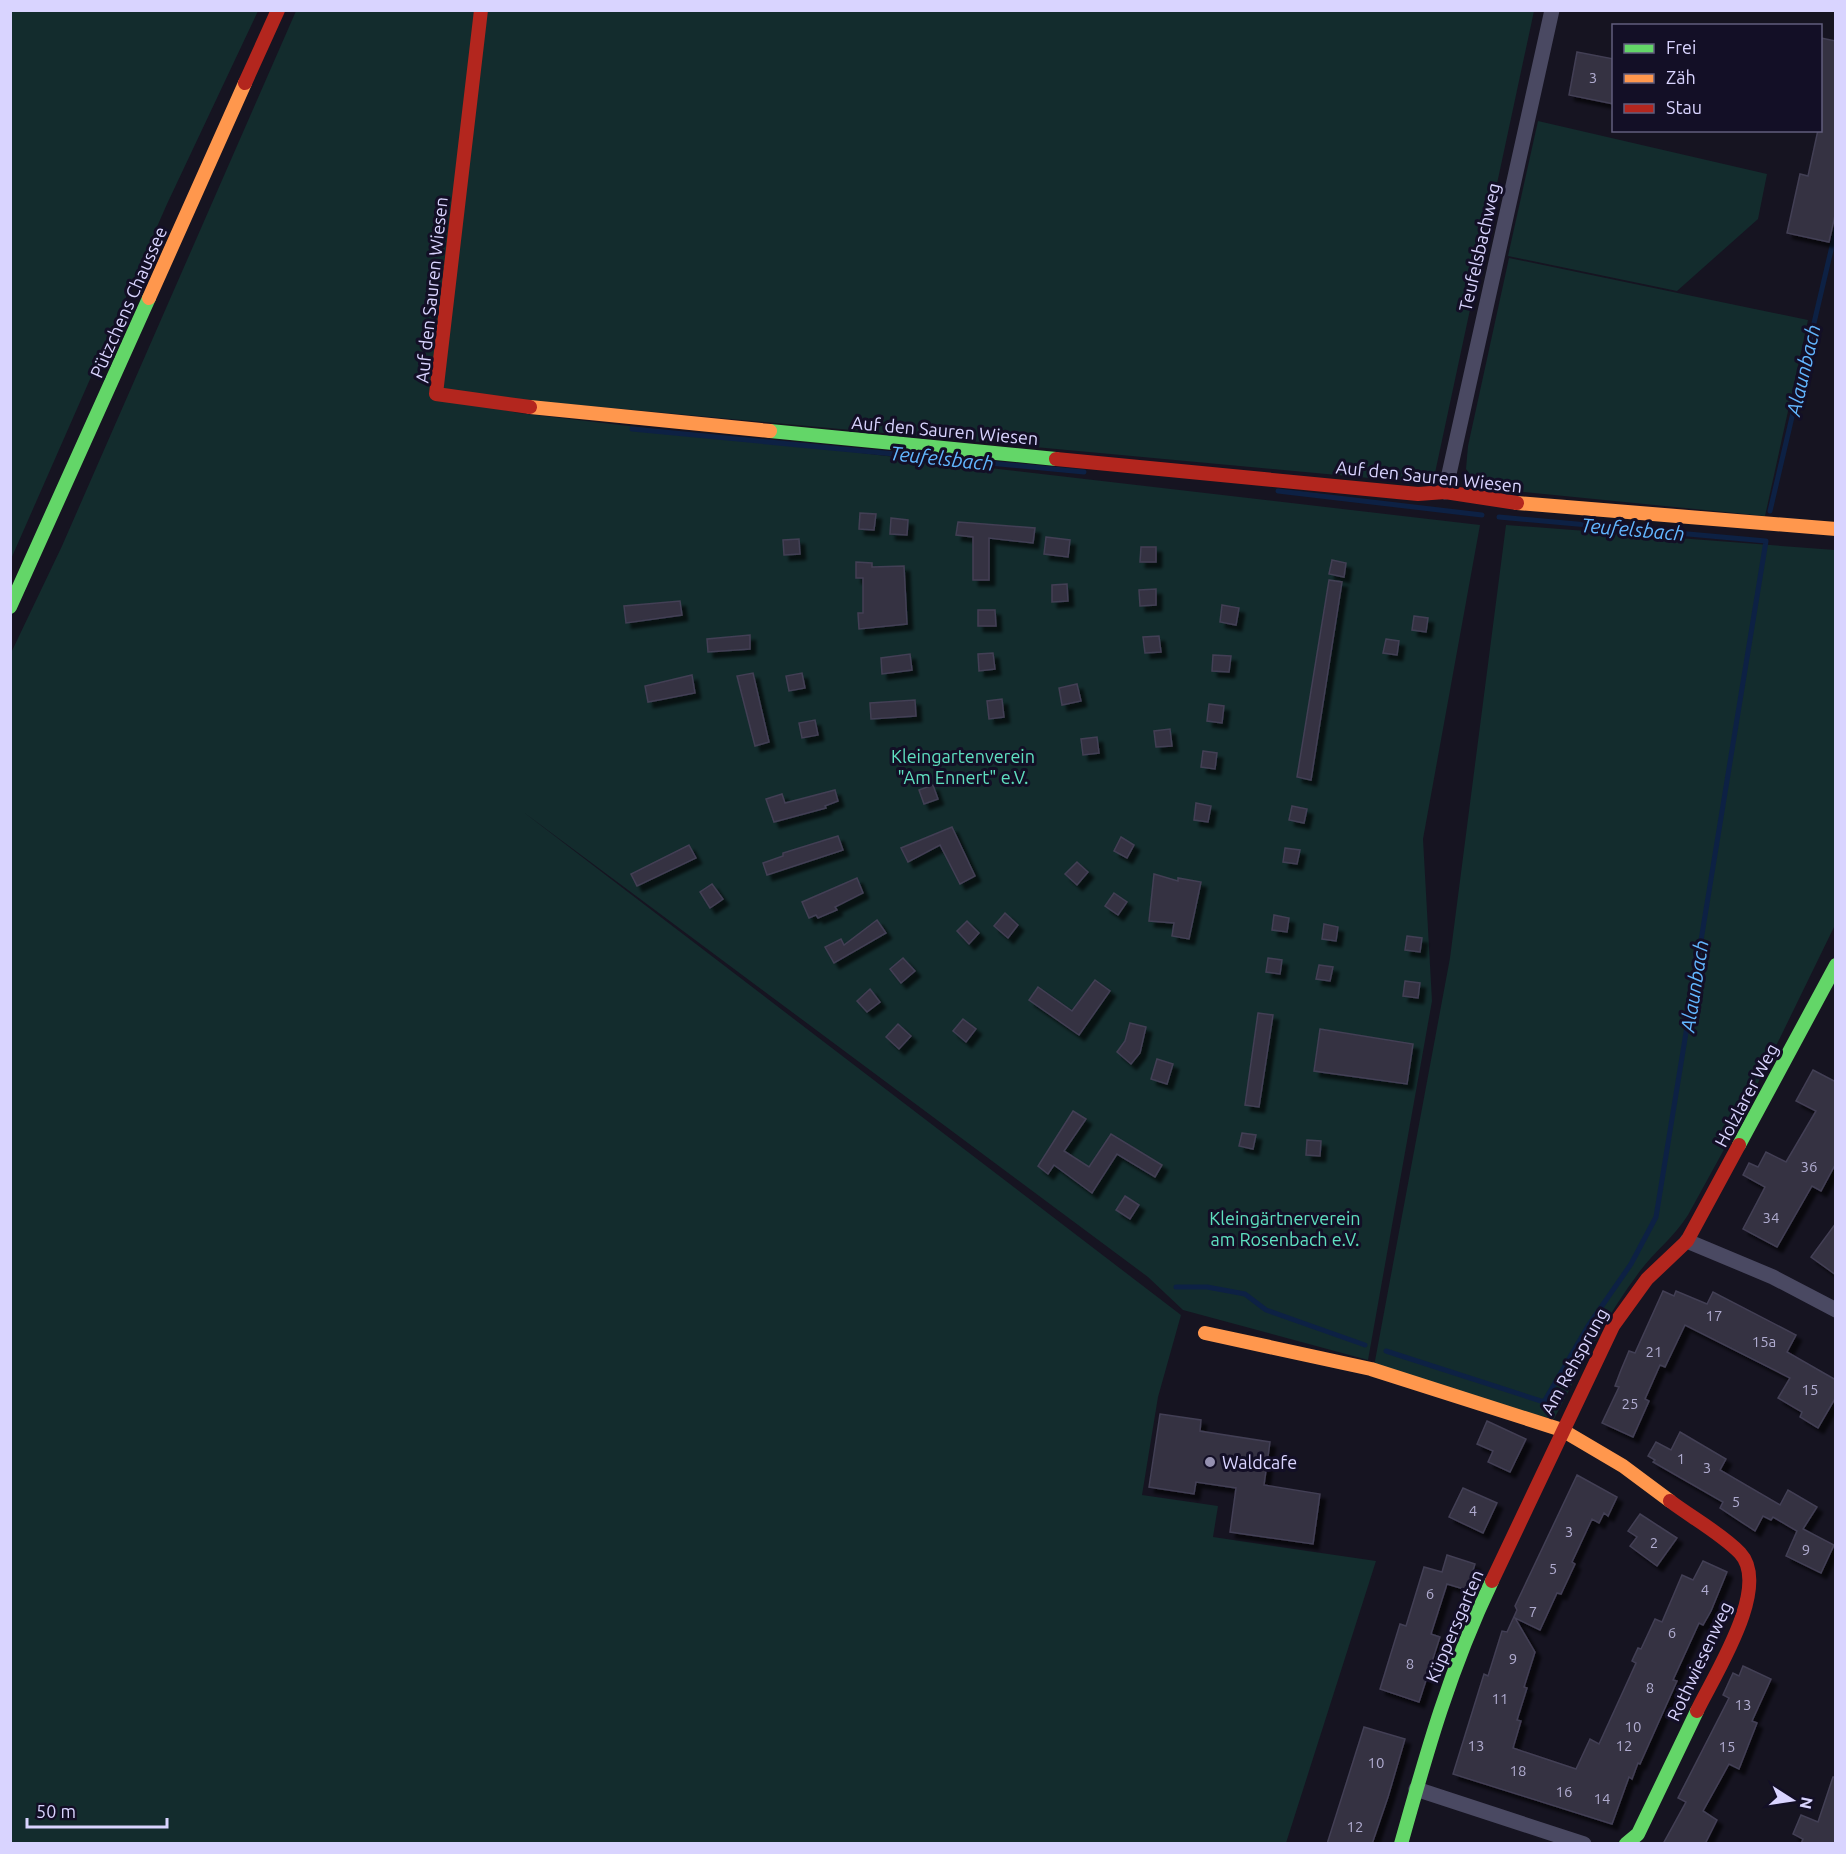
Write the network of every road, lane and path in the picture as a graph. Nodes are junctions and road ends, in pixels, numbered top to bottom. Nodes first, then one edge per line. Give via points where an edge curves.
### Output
1 (278, 10) edge
2 (481, 10) edge
3 (1552, 10) edge
4 (1445, 492) junction
5 (1836, 529) edge
6 (10, 607) edge
7 (1836, 965) edge
8 (1687, 1241) junction
9 (1836, 1310) edge
10 (1205, 1333) dead end
11 (1562, 1430) junction
12 (1416, 1789) junction
13 (1401, 1844) edge
14 (1584, 1844) edge
15 (1626, 1844) edge

1 - 6 street, Pützchens Chaussee
2 - 4 street, Auf den Sauren Wiesen via 436,394 576,412 1418,494
3 - 4 street, Teufelsbachweg
4 - 5 street, Auf den Sauren Wiesen via 1491,501
7 - 8 street, Holzlarer Weg
8 - 9 street via 1764,1273
8 - 11 street, Am Rehsprung via 1647,1279 1612,1326
10 - 11 street, Am Rehsprung via 1371,1369
11 - 12 street, Küppersgarten via 1464,1640
11 - 15 street, Rothwiesenweg via 1623,1466 1741,1554 1752,1585 1747,1607 1638,1834
12 - 13 street, Küppersgarten
12 - 14 street

